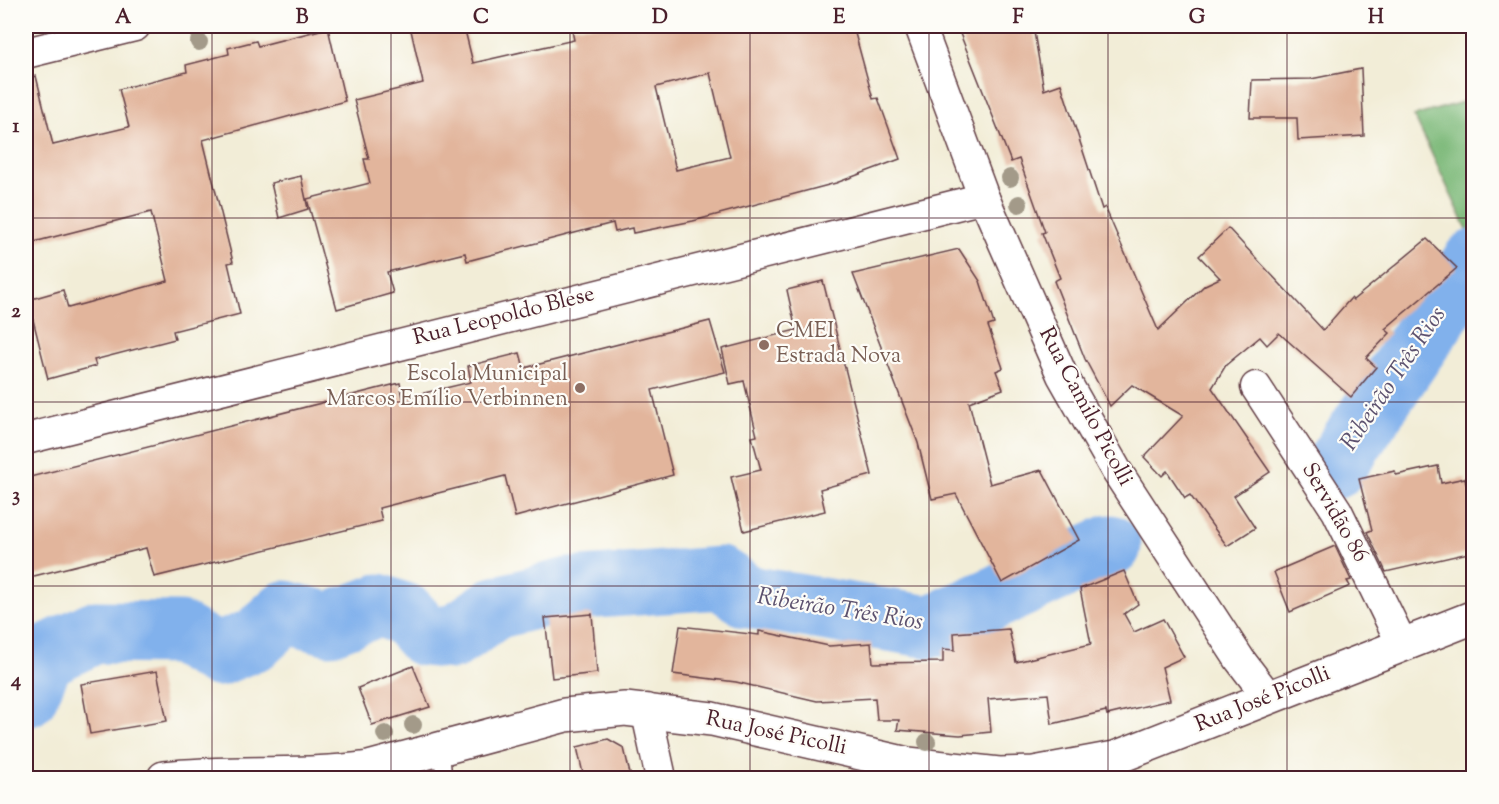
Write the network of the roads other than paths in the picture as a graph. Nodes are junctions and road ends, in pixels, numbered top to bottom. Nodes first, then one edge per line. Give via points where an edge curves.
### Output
1 (135, 26) edge
2 (920, 26) edge
3 (26, 52) edge
4 (984, 198) junction
5 (1256, 387) dead end
6 (26, 439) edge
7 (1473, 617) edge
8 (1402, 644) junction
9 (1269, 698) junction
10 (646, 709) junction
11 (443, 763) edge
12 (258, 776) edge
13 (165, 778) edge
14 (661, 778) edge

1 - 3 street
2 - 4 street, Rua Camilo Picolli
4 - 6 street, Rua Leopoldo Blese
4 - 9 street, Rua Camilo Picolli via 1062,375 1123,480
5 - 8 street, Servidão 86 via 1337,511
7 - 8 street, Rua José Picolli
8 - 9 street, Rua José Picolli
9 - 10 street, Rua José Picolli via 1115,758 1011,774 908,764 781,733
10 - 11 street, Rua José Picolli via 565,715
10 - 14 street
11 - 12 street, Rua José Picolli
12 - 13 street, Rua José Picolli

